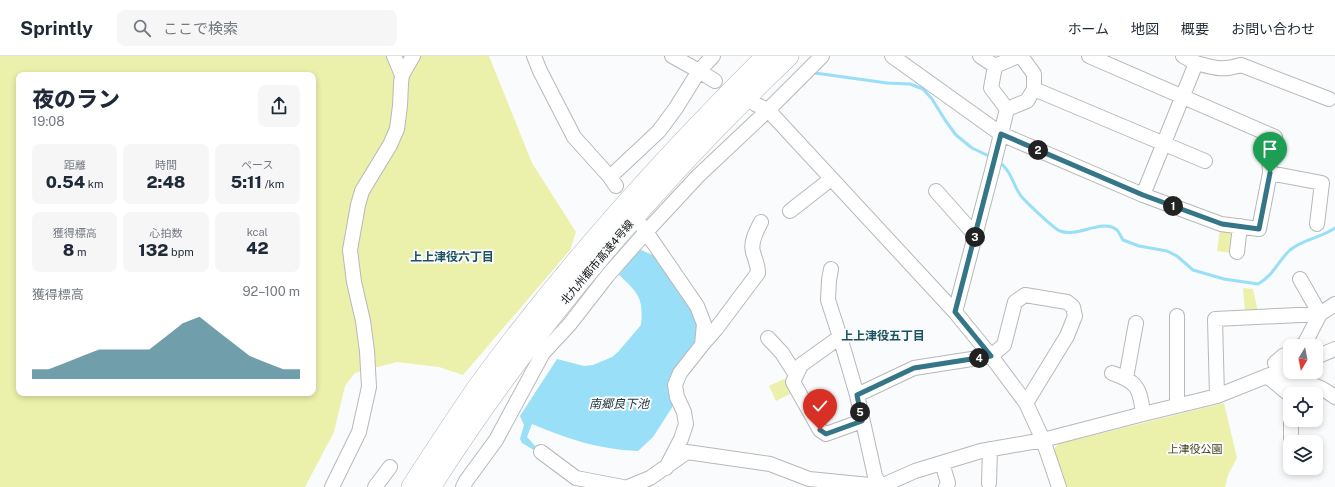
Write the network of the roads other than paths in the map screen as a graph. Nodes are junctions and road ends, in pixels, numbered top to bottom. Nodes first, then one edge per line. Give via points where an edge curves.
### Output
1 (394, 56) edge
2 (413, 56) edge
3 (534, 56) edge
4 (672, 56) edge
5 (713, 56) edge
6 (767, 56) edge
7 (788, 56) edge
8 (822, 56) edge
9 (892, 56) edge
10 (980, 56) edge
11 (1018, 56) edge
12 (1021, 56) edge
13 (1089, 56) edge
14 (1183, 56) edge
15 (1196, 63) junction
16 (995, 66) junction
17 (699, 71) junction
18 (402, 75) junction
19 (715, 81) dead end
20 (1034, 88) junction
21 (1182, 96) junction
22 (1329, 99) dead end
23 (755, 104) dead end
24 (1007, 109) junction
25 (768, 110) junction
26 (1001, 134) junction
27 (1163, 144) junction
28 (1205, 161) dead end
29 (1270, 173) junction
30 (831, 179) junction
31 (936, 191) dead end
32 (1143, 195) junction
33 (790, 211) dead end
34 (761, 222) dead end
35 (1317, 224) dead end
36 (1240, 226) junction
37 (644, 229) junction
38 (976, 236) junction
39 (1237, 252) dead end
40 (831, 269) dead end
41 (1300, 279) dead end
42 (1335, 304) edge
43 (955, 312) junction
44 (1320, 314) junction
45 (1177, 316) dead end
46 (1136, 323) dead end
47 (840, 337) junction
48 (768, 338) dead end
49 (1307, 339) edge
50 (702, 345) junction
51 (1335, 349) edge
52 (1323, 354) edge
53 (991, 356) junction
54 (1283, 357) edge
55 (1279, 372) edge
56 (1112, 373) dead end
57 (796, 375) junction
58 (1126, 378) junction
59 (1286, 387) edge
60 (857, 395) junction
61 (1217, 396) junction
62 (1335, 397) edge
63 (1026, 403) junction
64 (1177, 406) junction
65 (1143, 414) junction
66 (862, 421) junction
67 (1043, 440) junction
68 (990, 449) junction
69 (540, 452) dead end
70 (942, 463) junction
71 (390, 467) dead end
72 (666, 468) junction
73 (575, 482) edge
74 (990, 483) dead end
75 (880, 486) edge
76 (332, 487) edge
77 (375, 487) edge
78 (412, 487) edge
79 (430, 487) edge
80 (463, 487) edge
81 (623, 487) edge
82 (628, 487) edge
83 (946, 487) edge
84 (1059, 487) edge

1 - 18 street
2 - 18 street
3 - 17 street via 574,137 613,181 659,132
4 - 17 street
5 - 17 street
6 - 78 highway, 北九州都市高速4号線 via 668,158 572,267 479,387
7 - 79 highway, 北九州都市高速4号線 via 680,166 584,276 491,396
8 - 25 street
9 - 26 street
10 - 16 street
11 - 16 street
12 - 20 street via 1034,74
13 - 21 street
14 - 15 street
15 - 21 street
15 - 22 street via 1218,69 1240,65
16 - 24 street via 991,88
17 - 19 street
18 - 76 street via 397,129 362,191 350,250 363,321 369,387 359,432
20 - 24 street via 1028,101
20 - 27 street
21 - 27 street
21 - 29 street via 1274,137 1269,155
23 - 25 street
24 - 26 street
25 - 30 street
25 - 37 street
26 - 32 street
26 - 38 street
27 - 28 street
27 - 32 street
29 - 35 street via 1322,183
29 - 36 street via 1259,229
30 - 33 street
30 - 43 street
31 - 38 street
32 - 36 street via 1222,224
34 - 50 street via 752,251 758,265 758,273
36 - 39 street
37 - 50 street via 697,306 704,324
37 - 80 street via 569,325 543,353 496,440
38 - 43 street
40 - 47 street via 828,300
41 - 44 street
42 - 44 street
43 - 53 street
44 - 49 street
44 - 61 street via 1215,319
45 - 64 street
46 - 58 street
47 - 57 street via 801,365
47 - 60 street
48 - 57 street
50 - 72 street via 680,373 675,385 676,397 684,412 686,424
51 - 52 street
53 - 60 street via 914,368
53 - 63 street
53 - 63 street via 1004,345 1014,302 1025,295 1067,302 1073,307 1075,316 1067,336
54 - 55 street via 1275,363
55 - 59 street
55 - 61 street
55 - 62 street via 1292,380 1315,385
56 - 58 street
57 - 66 street via 793,382 820,430 826,434
58 - 65 street via 1138,389
60 - 66 street
61 - 64 street
63 - 67 street
64 - 65 street
65 - 67 street
66 - 75 street via 875,476
67 - 68 street
67 - 84 street
68 - 70 street
68 - 74 street
69 - 73 street
70 - 75 street
70 - 83 street via 948,483
71 - 77 street
72 - 75 street via 687,452 770,464 808,479
72 - 82 street
73 - 81 street

